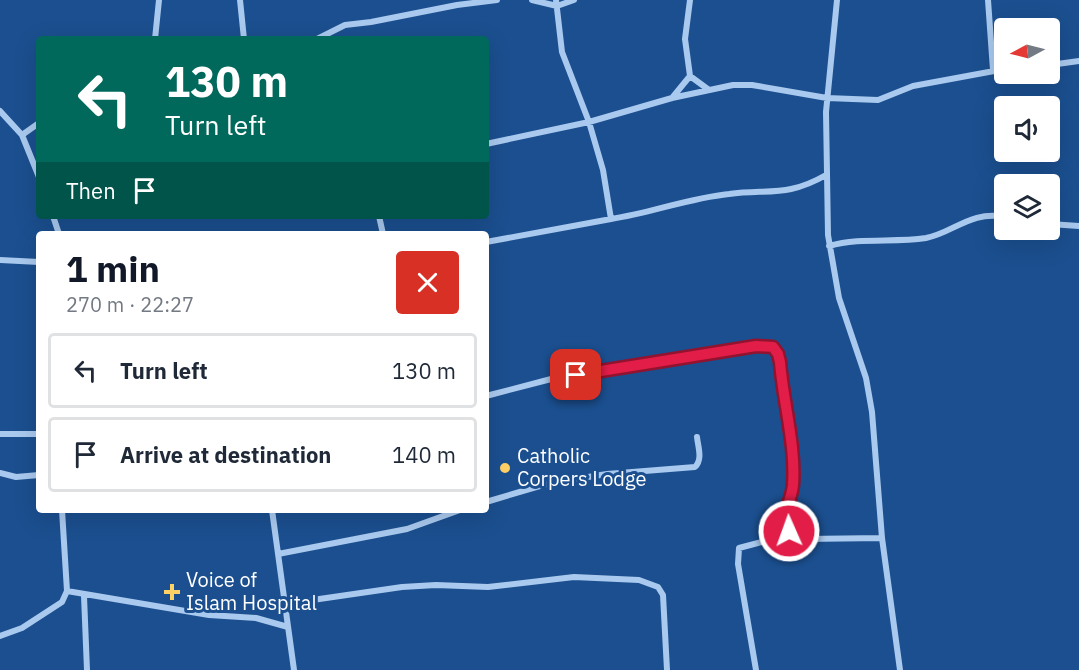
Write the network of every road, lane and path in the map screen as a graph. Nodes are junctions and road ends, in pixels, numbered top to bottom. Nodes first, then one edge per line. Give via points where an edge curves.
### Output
1 (159, 0) edge
2 (240, 0) edge
3 (497, 0) edge
4 (532, 0) edge
5 (574, 0) edge
6 (690, 0) edge
7 (837, 0) edge
8 (988, 0) edge
9 (556, 3) edge
10 (334, 30) junction
11 (155, 36) edge
12 (244, 36) edge
13 (323, 36) edge
14 (335, 36) edge
15 (1079, 61) edge
16 (1060, 64) edge
17 (993, 70) joint
18 (690, 76) junction
19 (709, 90) junction
20 (672, 98) junction
21 (827, 98) junction
22 (0, 111) edge
23 (589, 122) junction
24 (36, 125) edge
25 (22, 135) junction
26 (489, 143) edge
27 (36, 170) edge
28 (826, 176) junction
29 (994, 217) edge
30 (611, 219) junction
31 (1060, 225) edge
32 (1079, 226) edge
33 (489, 241) edge
34 (829, 246) junction
35 (0, 260) edge
36 (36, 262) edge
37 (489, 395) edge
38 (0, 434) edge
39 (36, 434) edge
40 (697, 437) dead end
41 (0, 474) edge
42 (36, 475) edge
43 (489, 501) edge
44 (62, 513) edge
45 (272, 513) edge
46 (451, 513) edge
47 (791, 534) junction
48 (882, 538) junction
49 (278, 554) junction
50 (67, 591) junction
51 (84, 596) junction
52 (285, 604) junction
53 (288, 627) junction
54 (0, 636) edge
55 (87, 670) edge
56 (294, 670) edge
57 (667, 670) edge
58 (756, 670) edge
59 (900, 670) edge

1 - 11 street
2 - 12 street
3 - 10 street via 457,4
4 - 9 street
5 - 9 street
6 - 18 street via 685,39
7 - 21 street
8 - 17 street
9 - 23 street via 562,52
10 - 13 street
10 - 14 street
15 - 16 street
17 - 21 street via 913,86 878,100
18 - 19 street
18 - 20 street
19 - 20 street
19 - 21 street via 752,85
20 - 23 street
21 - 28 street
22 - 25 street
23 - 26 street
23 - 30 street via 603,170
24 - 25 street
25 - 27 street
28 - 30 street via 787,192 729,194
28 - 34 street
29 - 34 street via 978,217 928,237 850,240
30 - 33 street
31 - 32 street
34 - 48 street via 839,298 866,378
35 - 36 street
37 - 47 street via 555,378 756,346 773,347 780,362 790,436 793,485 786,519
38 - 39 street
40 - 43 street via 700,456 695,466 550,483
41 - 42 street
44 - 50 street
45 - 49 street
46 - 49 street via 398,531
47 - 48 street via 806,539
47 - 58 street via 741,546 737,551
48 - 59 street
49 - 52 street
50 - 51 street
50 - 54 street via 62,603 22,628
51 - 53 street via 256,618
51 - 55 street
52 - 53 street
52 - 57 street via 402,587 488,587 574,578 639,580 658,586 663,595
53 - 56 street

